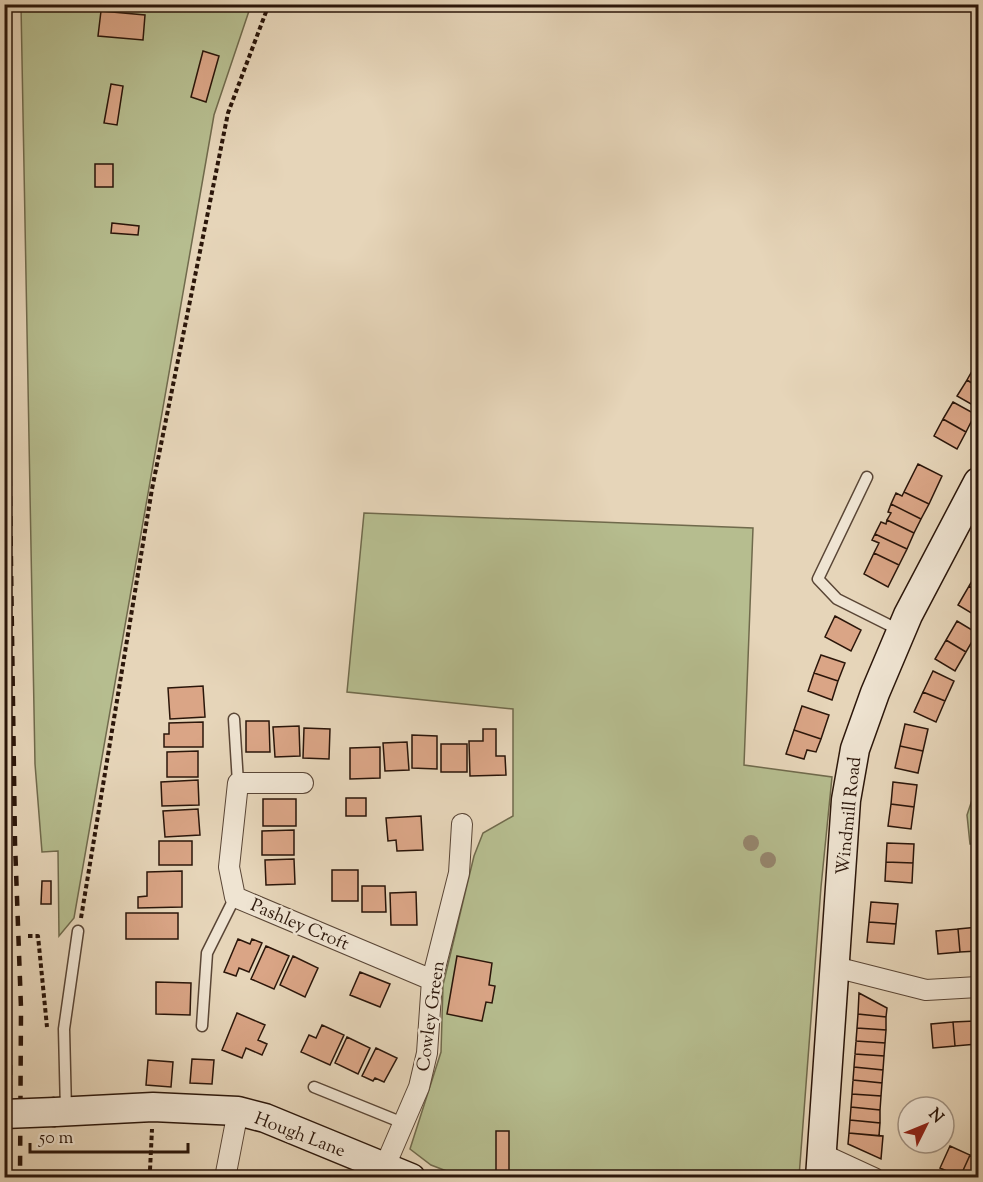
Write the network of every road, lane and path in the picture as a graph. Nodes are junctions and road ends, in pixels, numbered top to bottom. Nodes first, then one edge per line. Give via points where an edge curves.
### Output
1 (269, 4) edge
2 (867, 477) dead end
3 (978, 482) edge
4 (901, 631) junction
5 (234, 719) dead end
6 (238, 783) junction
7 (303, 783) dead end
8 (462, 824) dead end
9 (235, 897) junction
10 (78, 931) joint
11 (28, 936) dead end
12 (835, 967) junction
13 (432, 980) junction
14 (978, 987) edge
15 (202, 1026) dead end
16 (64, 1029) junction
17 (314, 1087) dead end
18 (153, 1107) junction
19 (238, 1111) junction
20 (61, 1112) junction
21 (4, 1114) edge
22 (403, 1123) junction
23 (821, 1166) edge
24 (385, 1167) junction
25 (150, 1170) dead end
26 (225, 1178) edge
27 (411, 1178) edge
28 (874, 1178) edge

1 - 10 path via 228,113 152,489
2 - 4 lane via 818,579 837,599
3 - 4 street, Windmill Road
4 - 12 street, Windmill Road via 855,749 846,800
5 - 6 lane
6 - 7 street
6 - 9 street, Pashley Croft via 229,867
8 - 13 street, Cowley Green via 459,873
9 - 13 street, Pashley Croft
9 - 15 lane via 207,953
10 - 16 lane
11 - 16 path via 38,936 47,1028
12 - 14 street via 926,990
12 - 23 street, Windmill Road
13 - 22 street, Cowley Green via 428,1053
16 - 20 lane
17 - 22 lane
18 - 19 street, Hough Lane
18 - 20 street, Hough Lane
18 - 25 path
19 - 24 street, Hough Lane via 265,1118
19 - 26 street
20 - 21 street, Hough Lane, bridge
22 - 24 street, Cowley Green
23 - 28 street
24 - 27 street, Hough Lane

